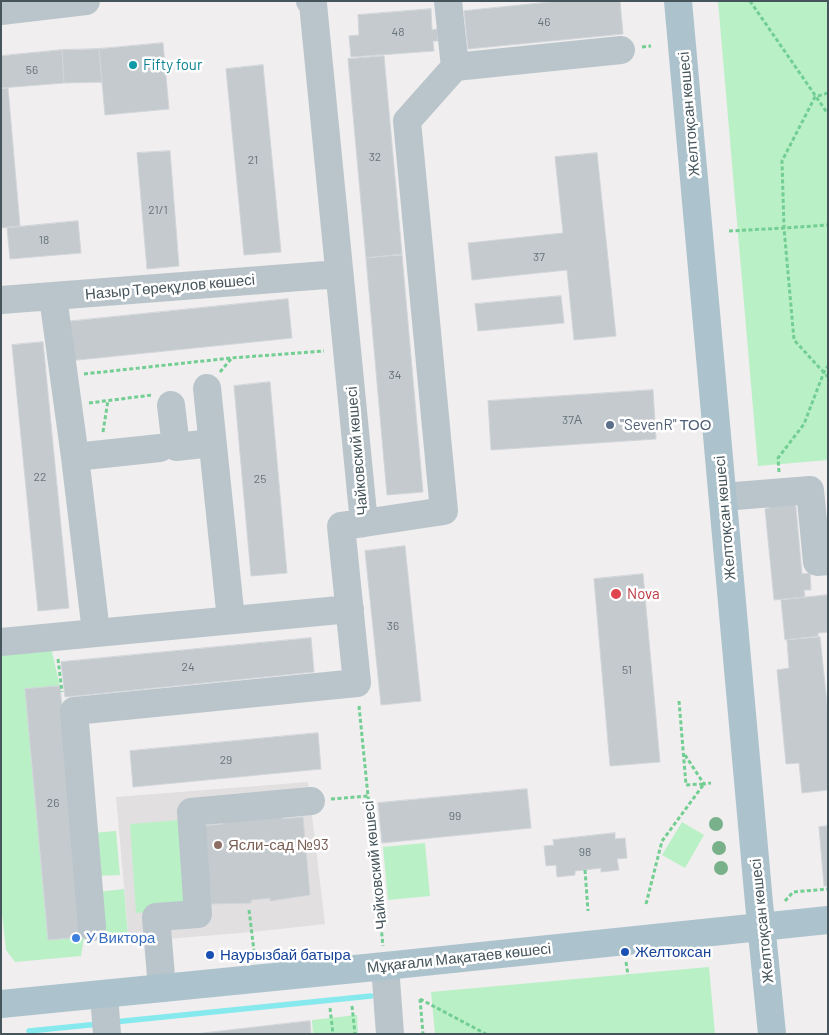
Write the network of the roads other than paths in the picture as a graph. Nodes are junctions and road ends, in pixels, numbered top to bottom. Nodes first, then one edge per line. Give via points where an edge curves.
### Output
1 (310, 1) edge
2 (448, 1) edge
3 (678, 1) edge
4 (81, 2) edge
5 (1, 11) edge
6 (621, 50) dead end
7 (455, 67) junction
8 (339, 274) junction
9 (53, 296) junction
10 (1, 300) edge
11 (207, 388) dead end
12 (164, 399) road end
13 (212, 443) junction
14 (160, 448) dead end
15 (87, 456) junction
16 (723, 497) junction
17 (364, 523) junction
18 (828, 561) edge
19 (350, 609) junction
20 (231, 620) junction
21 (96, 632) junction
22 (1, 642) edge
23 (311, 801) road end
24 (828, 920) edge
25 (92, 927) dead end
26 (762, 927) junction
27 (385, 966) junction
28 (162, 988) junction
29 (104, 994) junction
30 (1, 1004) edge
31 (107, 1034) edge
32 (390, 1034) edge
33 (772, 1034) edge

1 - 8 street, Чайковский көшесі via 313,4
2 - 7 street
3 - 16 main road, Желтоқсан көшесі
4 - 5 street
6 - 7 street
7 - 17 street via 407,121 444,511
8 - 9 street, Назыр Төреқұлов көшесі
8 - 17 street, Чайковский көшесі
9 - 10 street, Назыр Төреқұлов көшесі
9 - 15 street via 68,405
11 - 13 street
12 - 13 street via 176,446
13 - 20 street
14 - 15 street
15 - 21 street
16 - 18 street via 810,490 817,562
16 - 26 main road, Желтоқсан көшесі
17 - 19 street, Чайковский көшесі via 342,526
19 - 20 street
19 - 25 street, Чайковский көшесі via 357,683 74,711
20 - 21 street
21 - 22 street
23 - 28 street via 191,812 198,914 156,917
24 - 26 main road, Мұқағали Мақатаев көшесі
26 - 27 main road, Мұқағали Мақатаев көшесі
26 - 33 main road, Желтоқсан көшесі
27 - 28 main road, Мұқағали Мақатаев көшесі
27 - 32 street
28 - 29 main road, Мұқағали Мақатаев көшесі
29 - 30 main road, Мұқағали Мақатаев көшесі
29 - 31 street

